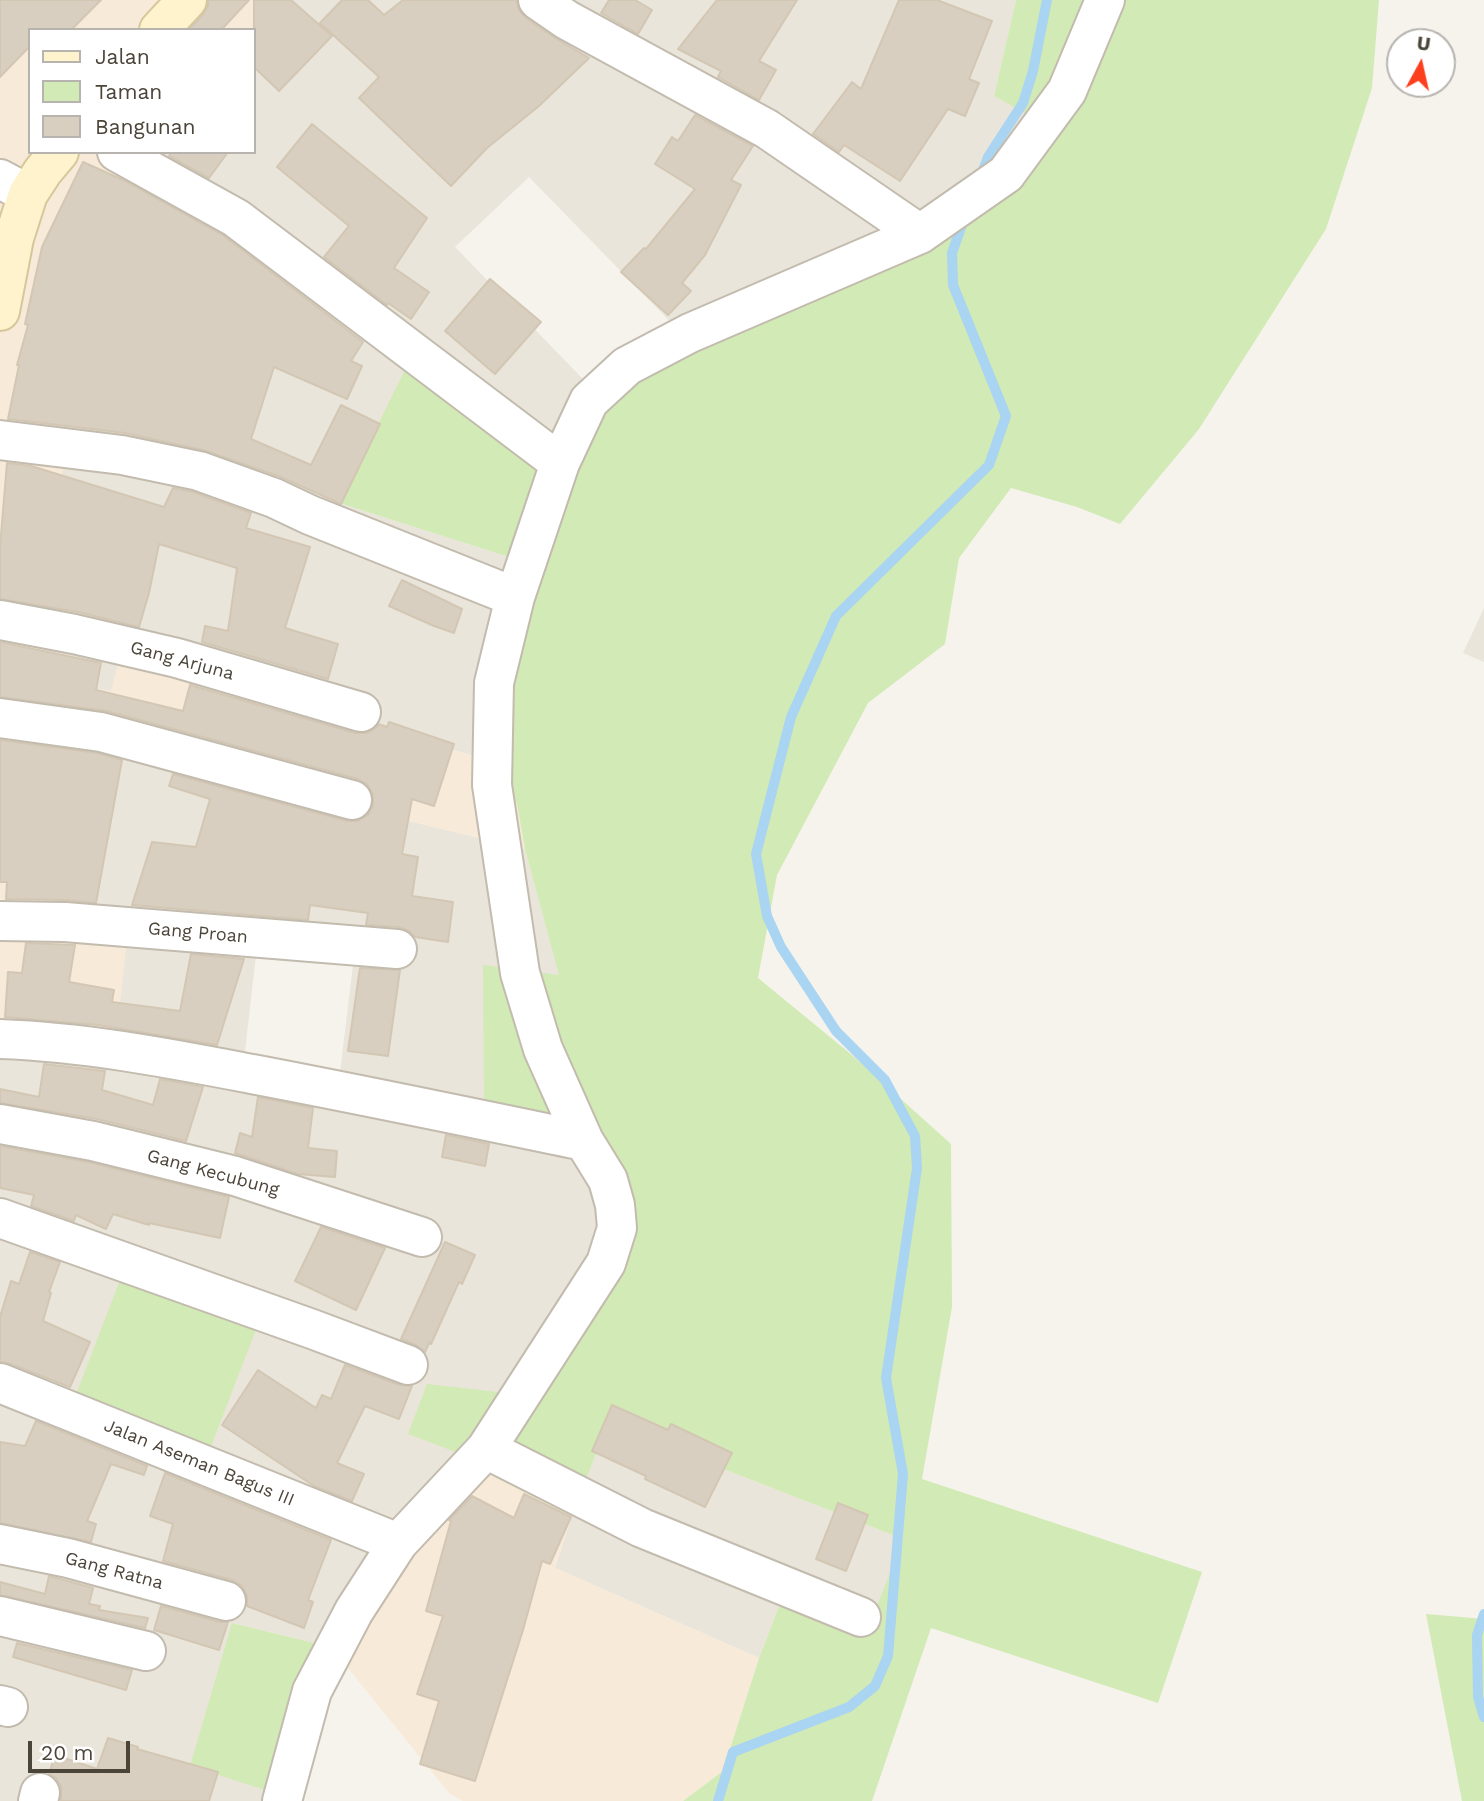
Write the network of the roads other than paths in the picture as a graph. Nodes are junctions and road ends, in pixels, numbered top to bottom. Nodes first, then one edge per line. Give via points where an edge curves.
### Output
1 (187, 0) edge
2 (538, 0) edge
3 (1105, 0) edge
4 (161, 28) edge
5 (57, 154) edge
6 (121, 154) edge
7 (14, 186) edge
8 (920, 234) junction
9 (0, 311) edge
10 (0, 440) edge
11 (560, 463) junction
12 (515, 597) junction
13 (0, 620) edge
14 (361, 712) dead end
15 (0, 718) edge
16 (352, 800) dead end
17 (0, 921) edge
18 (397, 949) dead end
19 (0, 1040) edge
20 (0, 1124) edge
21 (584, 1141) junction
22 (0, 1217) edge
23 (422, 1237) dead end
24 (408, 1365) dead end
25 (0, 1383) edge
26 (486, 1449) junction
27 (398, 1543) junction
28 (0, 1544) edge
29 (226, 1601) dead end
30 (0, 1616) edge
31 (861, 1617) dead end
32 (146, 1651) dead end
33 (282, 1801) edge

1 - 4 main road
2 - 8 street via 766,129
3 - 8 street via 1067,91 1006,174
5 - 7 main road via 43,171
6 - 11 street via 236,218
7 - 9 main road via 14,238
8 - 11 street via 627,366 589,401
10 - 12 street via 122,455 199,471
11 - 12 street
12 - 21 street via 494,683 492,785 520,973 543,1049
13 - 14 street, Gang Arjuna via 177,659
15 - 16 street via 101,732
17 - 18 street, Gang Proan via 65,922
19 - 21 street via 103,1047
20 - 23 street, Gang Kecubung via 235,1176
21 - 26 street via 608,1180 615,1205 617,1228 606,1263
22 - 24 street
25 - 27 street, Jalan Aseman Bagus III
26 - 27 street
26 - 31 street via 642,1528
27 - 33 street via 354,1611 312,1691
28 - 29 street, Gang Ratna
30 - 32 street

